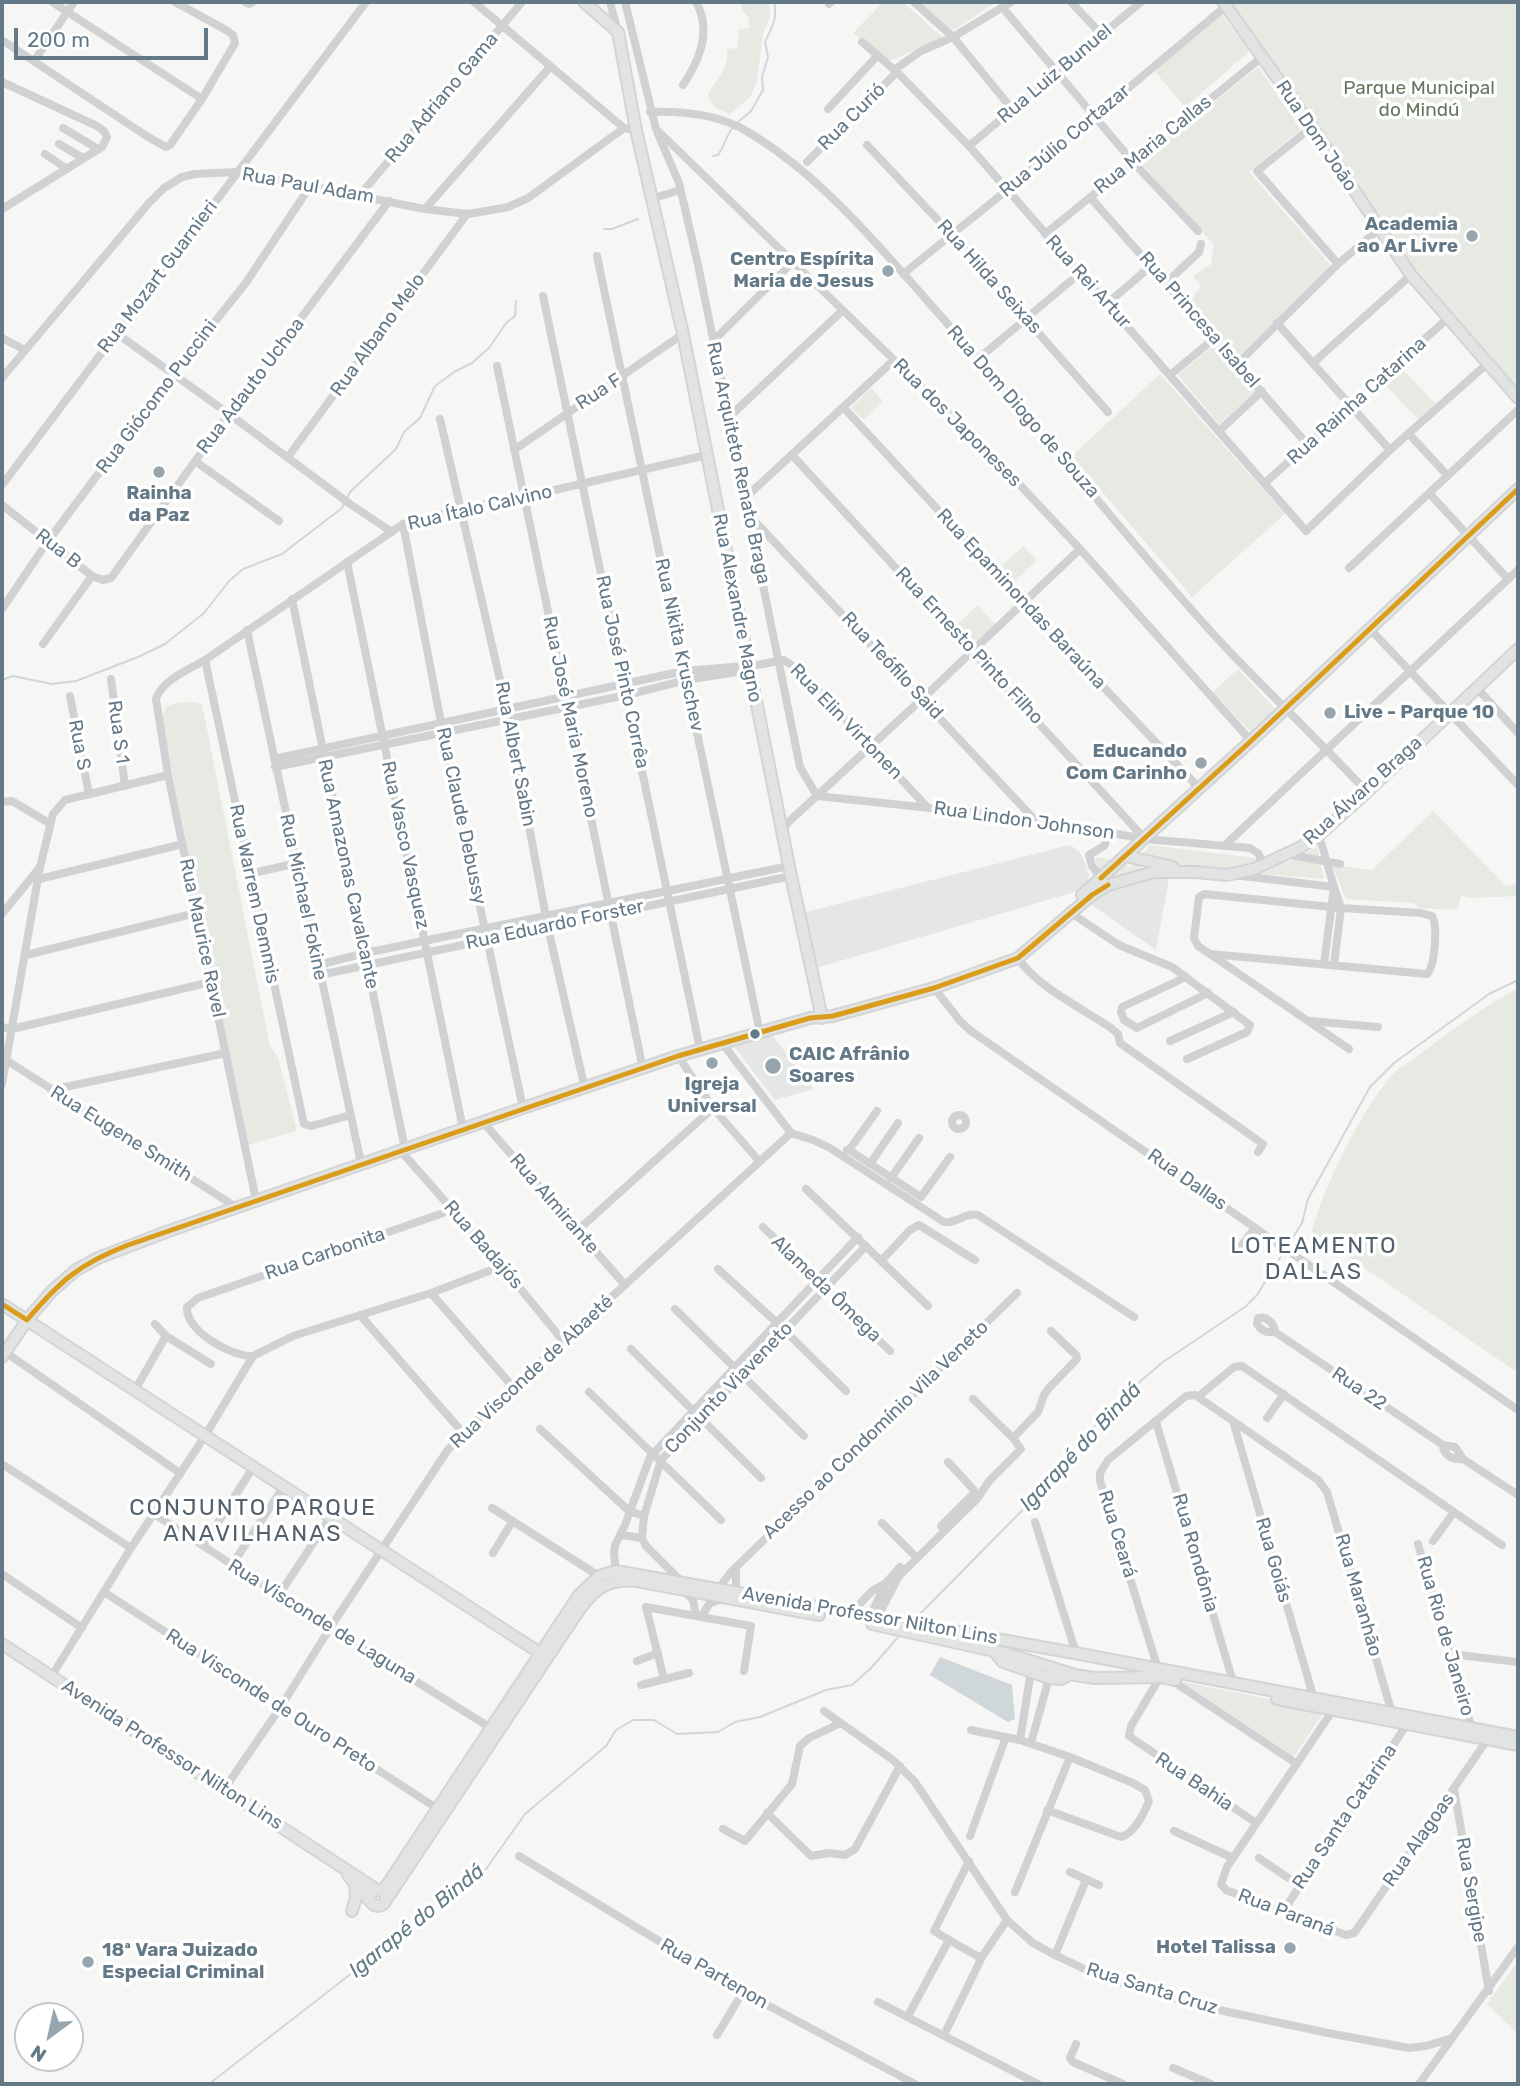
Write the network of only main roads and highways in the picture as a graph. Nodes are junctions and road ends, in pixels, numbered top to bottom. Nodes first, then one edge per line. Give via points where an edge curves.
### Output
1 (584, 2) edge
2 (1224, 4) edge
3 (1518, 398) edge
4 (1518, 489) edge
5 (1518, 649) edge
6 (1126, 856) junction
7 (1196, 872) junction
8 (1105, 881) junction
9 (817, 1016) junction
10 (2, 1304) edge
11 (27, 1320) junction
12 (3, 1354) edge
13 (682, 1585) junction
14 (727, 1593) junction
15 (900, 1626) junction
16 (914, 1629) junction
17 (2, 1644) edge
18 (994, 1651) junction
19 (540, 1653) junction
20 (1078, 1654) junction
21 (1098, 1658) junction
22 (1073, 1674) junction
23 (1162, 1675) junction
24 (1095, 1678) junction
25 (1518, 1737) edge
26 (1518, 1745) edge
27 (342, 1868) junction
28 (355, 1883) junction
29 (382, 1894) junction
30 (352, 1911) dead end

1 - 9 main road, Rua Alexandre Magno via 618,32 630,129 683,334
2 - 3 main road, Rua Dom João via 1411,275
4 - 6 main road
5 - 7 main road, Rua Álvaro Braga via 1319,835 1262,865 1227,875
6 - 7 main road
6 - 8 main road
7 - 8 main road, Rua Álvaro Braga via 1154,872
8 - 9 main road via 1014,953
8 - 9 main road via 1018,958 934,988
9 - 11 main road via 678,1056 166,1232 86,1264 62,1281
10 - 11 main road
11 - 12 main road
11 - 19 main road
13 - 14 main road, Avenida Professor Nilton Lins
13 - 19 main road, Avenida Professor Nilton Lins via 616,1571 599,1576 579,1595
13 - 29 main road, Avenida Professor Nilton Lins via 617,1580 591,1595
14 - 15 main road, Avenida Professor Nilton Lins
14 - 15 main road, Avenida Professor Nilton Lins via 878,1618
15 - 16 main road, Avenida Professor Nilton Lins
16 - 18 main road, Avenida Professor Nilton Lins
16 - 20 main road, Avenida Professor Nilton Lins
17 - 27 main road, Avenida Professor Nilton Lins
18 - 22 main road, Avenida Professor Nilton Lins
18 - 22 main road via 1003,1662 1049,1678
19 - 29 main road, Avenida Professor Nilton Lins
20 - 21 main road, Avenida Professor Nilton Lins
20 - 22 main road
21 - 23 main road, Avenida Professor Nilton Lins
21 - 24 main road
22 - 24 main road, Avenida Professor Nilton Lins
23 - 24 main road, Avenida Professor Nilton Lins
23 - 25 main road, Avenida Professor Nilton Lins
23 - 26 main road, Avenida Professor Nilton Lins
27 - 28 main road, Avenida Professor Nilton Lins
27 - 29 main road, Avenida Professor Nilton Lins
28 - 29 main road, Avenida Professor Nilton Lins via 379,1906
28 - 30 main road

